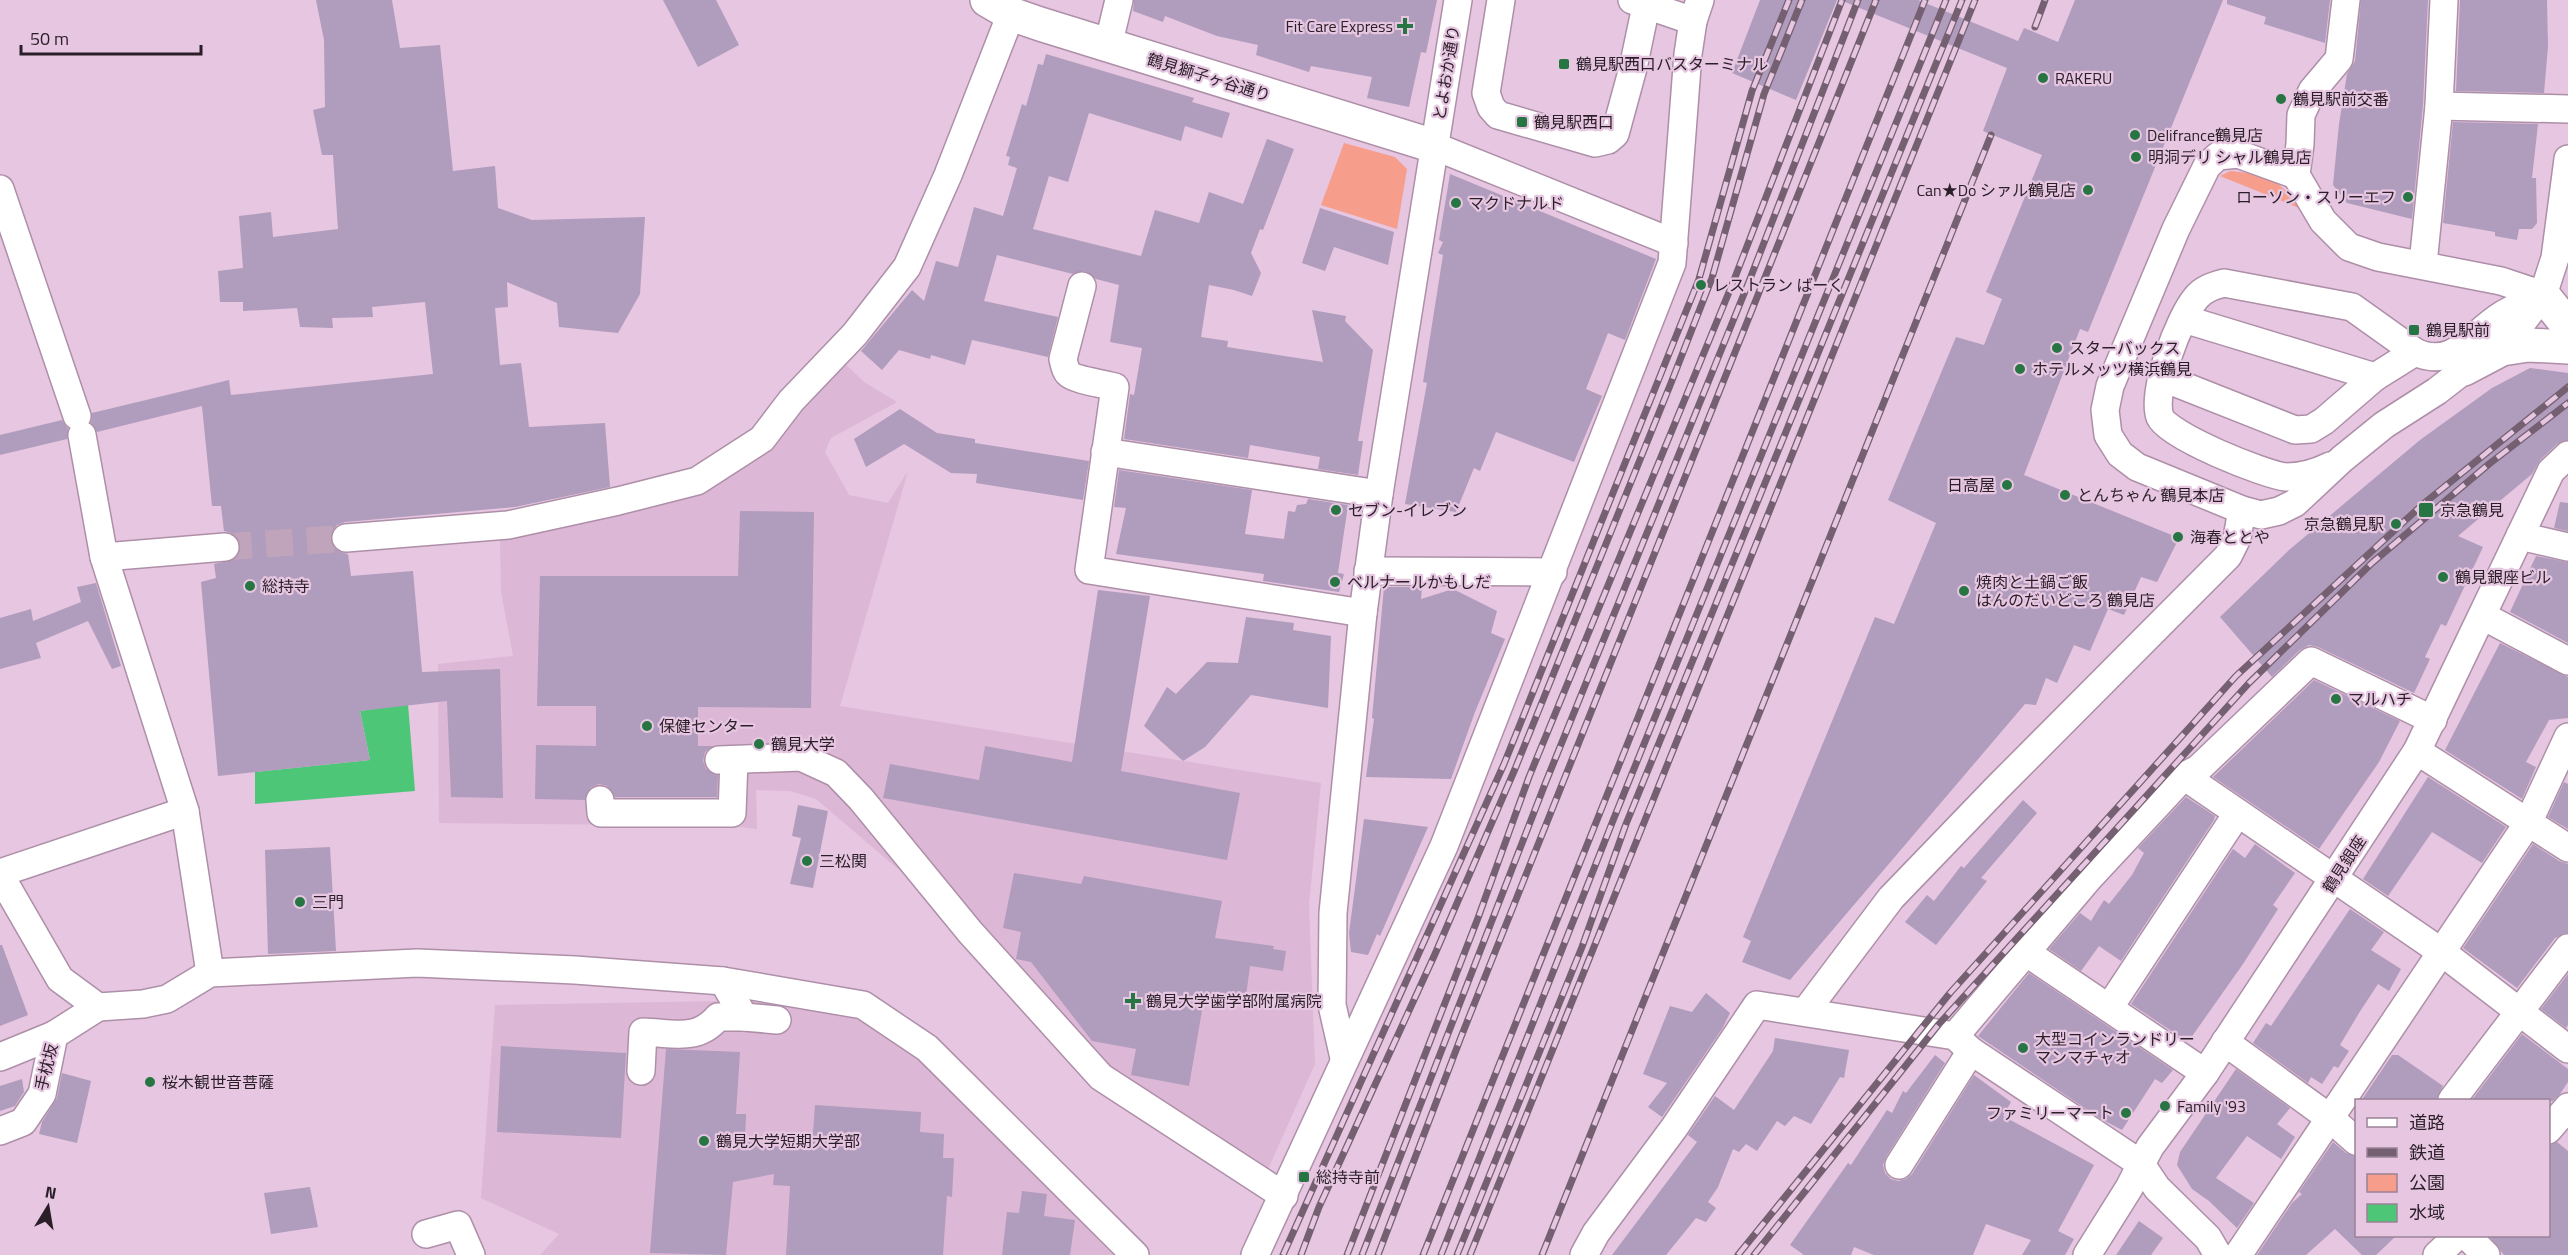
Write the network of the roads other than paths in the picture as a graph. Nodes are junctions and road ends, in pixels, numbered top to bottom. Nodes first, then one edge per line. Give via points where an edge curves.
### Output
1 (1119, 0) edge
2 (1458, 0) edge
3 (1501, 0) edge
4 (2346, 0) edge
5 (2444, 0) edge
6 (1639, 3) edge
7 (999, 7) edge
8 (1697, 10) edge
9 (1108, 45) junction
10 (2439, 106) junction
11 (2568, 109) edge
12 (1434, 146) junction
13 (2568, 159) edge
14 (2296, 175) junction
15 (0, 189) edge
16 (1674, 243) junction
17 (2423, 264) junction
18 (1082, 286) dead end
19 (2556, 298) edge
20 (2184, 319) junction
21 (2568, 326) edge
22 (2568, 347) edge
23 (2415, 352) junction
24 (2464, 369) junction
25 (2161, 377) junction
26 (2376, 377) junction
27 (1105, 452) junction
28 (2568, 455) edge
29 (2342, 459) junction
30 (1379, 494) junction
31 (2242, 510) junction
32 (2520, 536) junction
33 (346, 538) tunnel mouth
34 (225, 547) tunnel mouth
35 (2568, 547) edge
36 (104, 557) junction
37 (1368, 571) junction
38 (1553, 572) junction
39 (1363, 613) junction
40 (2483, 616) junction
41 (2568, 661) edge
42 (2433, 720) junction
43 (2568, 738) edge
44 (2417, 751) junction
45 (2184, 776) junction
46 (600, 800) dead end
47 (185, 811) junction
48 (2237, 814) junction
49 (2528, 823) junction
50 (2568, 848) edge
51 (0, 874) edge
52 (2334, 878) junction
53 (2568, 948) edge
54 (2443, 952) junction
55 (2026, 953) junction
56 (210, 973) junction
57 (723, 981) junction
58 (98, 1007) junction
59 (2109, 1008) junction
60 (2521, 1011) junction
61 (1805, 1012) junction
62 (744, 1017) junction
63 (777, 1020) dead end
64 (54, 1035) junction
65 (2225, 1042) junction
66 (1963, 1043) junction
67 (2568, 1048) edge
68 (0, 1057) edge
69 (1344, 1059) junction
70 (641, 1071) dead end
71 (2205, 1073) junction
72 (2454, 1099) edge
73 (2568, 1107) edge
74 (2331, 1119) junction
75 (2550, 1128) edge
76 (0, 1131) edge
77 (2355, 1140) edge
78 (2141, 1164) junction
79 (1899, 1166) dead end
80 (1284, 1196) junction
81 (426, 1234) dead end
82 (2456, 1237) edge
83 (2468, 1237) edge
84 (471, 1255) edge
85 (1135, 1255) edge
86 (1255, 1255) edge
87 (1584, 1255) edge
88 (2087, 1255) edge
89 (2218, 1255) edge
90 (2238, 1255) edge
91 (2437, 1255) edge
92 (2486, 1255) edge

1 - 9 street
2 - 12 street, とよおか通り
3 - 6 street via 1486,93 1491,107 1498,115 1595,143 1615,134 1633,68
4 - 14 street via 2339,59 2312,91 2301,116
5 - 10 street
6 - 8 street
7 - 9 main road, 鶴見獅子ヶ谷通り
7 - 33 street via 948,175 907,267 855,334 791,401 762,439 697,481 618,501 508,525
8 - 16 street
9 - 12 main road, 鶴見獅子ヶ谷通り
10 - 11 street
10 - 17 street
12 - 16 street
12 - 30 street, とよおか通り
13 - 19 street
14 - 17 street via 2323,220 2349,247
14 - 31 street via 2238,154 2218,156 2207,166 2114,376 2105,410 2108,435 2120,454 2138,467
15 - 36 street via 80,426
16 - 38 street via 1672,263
17 - 19 street
18 - 27 street via 1063,359 1068,373 1115,387
19 - 21 main road
19 - 23 street via 2502,315 2443,358
19 - 24 street
20 - 23 street via 2197,296 2209,287 2223,283 2240,285 2352,307
20 - 25 street
20 - 26 street
22 - 24 main road via 2528,345 2502,349
23 - 26 street
24 - 29 street
25 - 26 street via 2295,430 2311,429 2324,422
25 - 29 street via 2157,397 2160,417 2170,430 2186,440 2284,477 2319,471
27 - 30 street
27 - 39 street via 1089,570
28 - 32 street, 鶴見銀座 via 2551,471
29 - 31 street via 2295,503 2261,515
30 - 37 street, とよおか通り
31 - 61 street via 2237,538 2228,556 1891,897
32 - 35 street
32 - 40 street, 鶴見銀座
34 - 36 street
36 - 47 street
37 - 38 street
37 - 39 street, とよおか通り
38 - 69 street via 1444,846
39 - 69 street, とよおか通り via 1334,913 1332,1005
40 - 41 street
40 - 42 street, 鶴見銀座
42 - 44 street, 鶴見銀座
42 - 45 street via 2310,661 2198,769
43 - 49 street
44 - 49 street
44 - 52 street, 鶴見銀座
45 - 48 street
45 - 55 street
46 - 80 street via 601,813 732,813 726,760 801,757 836,773 970,932 1101,1077
47 - 51 street
47 - 56 street
48 - 52 street
48 - 59 street
49 - 50 street
49 - 54 street
51 - 58 street via 60,979
52 - 54 street
52 - 65 street, 鶴見銀座
53 - 60 street
54 - 60 street
54 - 74 street
55 - 59 street
55 - 66 street
56 - 57 street via 417,963
56 - 58 street via 167,999
57 - 62 street
57 - 85 street via 863,1005 927,1048
58 - 64 street, 手枕坂
59 - 71 street
60 - 67 street
60 - 72 street
61 - 66 street
61 - 87 street via 1757,1005
62 - 63 street
62 - 70 street via 718,1017 697,1034 643,1032
64 - 68 street
64 - 76 street, 手枕坂 via 42,1094 23,1122
65 - 71 street, 鶴見銀座
65 - 74 street
66 - 78 street
66 - 79 street
69 - 80 street
71 - 78 street, 鶴見銀座
73 - 75 street
74 - 77 street
74 - 90 street
78 - 88 street, 鶴見銀座
78 - 89 street via 2157,1188 2208,1238
80 - 86 street
81 - 84 street via 458,1224
82 - 91 street
83 - 92 street

